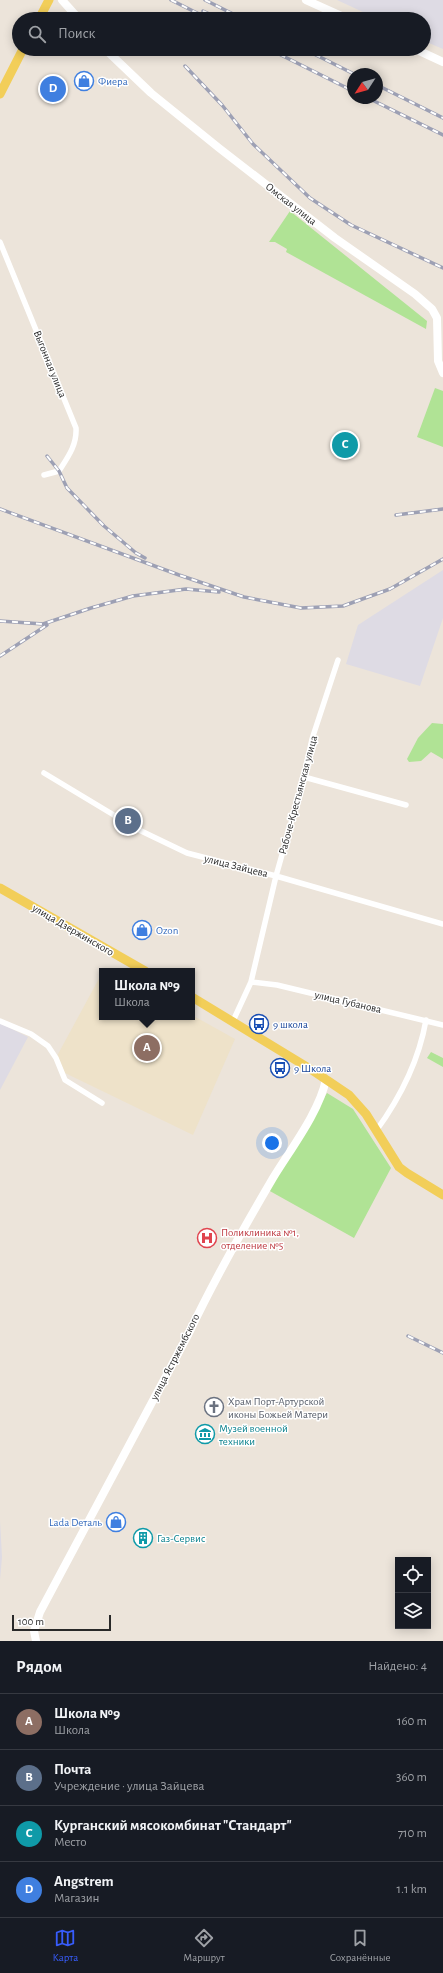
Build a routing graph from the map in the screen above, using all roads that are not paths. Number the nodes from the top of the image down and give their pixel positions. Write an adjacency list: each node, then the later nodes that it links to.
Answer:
1 (49, 0): 4 (main road)
2 (62, 0): 5 (main road)
3 (306, 0): 6 (main road)
4 (43, 12)
5 (73, 12)
6 (333, 12)
7 (19, 56): 11 (main road)
8 (112, 56): 13 (main road, Омская улица)
9 (430, 56): 10 (main road)
10 (443, 62)
11 (0, 94)
12 (0, 242): 14 (street, Выгонная улица)
13 (443, 373)
14 (44, 475)
15 (338, 660): 17 (street, Рабоче-Крестьянская улица)
16 (44, 773): 19 (street, улица Зайцева)
17 (304, 777): 18 (street); 19 (street, Рабоче-Крестьянская улица)
18 (406, 805)
19 (276, 876): 21 (street, улица Зайцева); 23 (street, Рабоче-Крестьянская улица)
20 (0, 888): 22 (main road, улица Дзержинского)
21 (443, 924)
22 (140, 968)
23 (251, 982): 25 (street, улица Губанова); 27 (street, Рабоче-Крестьянская улица)
24 (195, 1000): 27 (main road)
25 (426, 1020): 28 (street, улица Губанова); 31 (street)
26 (0, 1021): 30 (street)
27 (233, 1021): 29 (main road)
28 (443, 1025)
29 (326, 1079): 31 (main road); 33 (main road, улица Ястржембского)
30 (102, 1103)
31 (376, 1131): 32 (main road)
32 (443, 1195)
33 (36, 1640)

